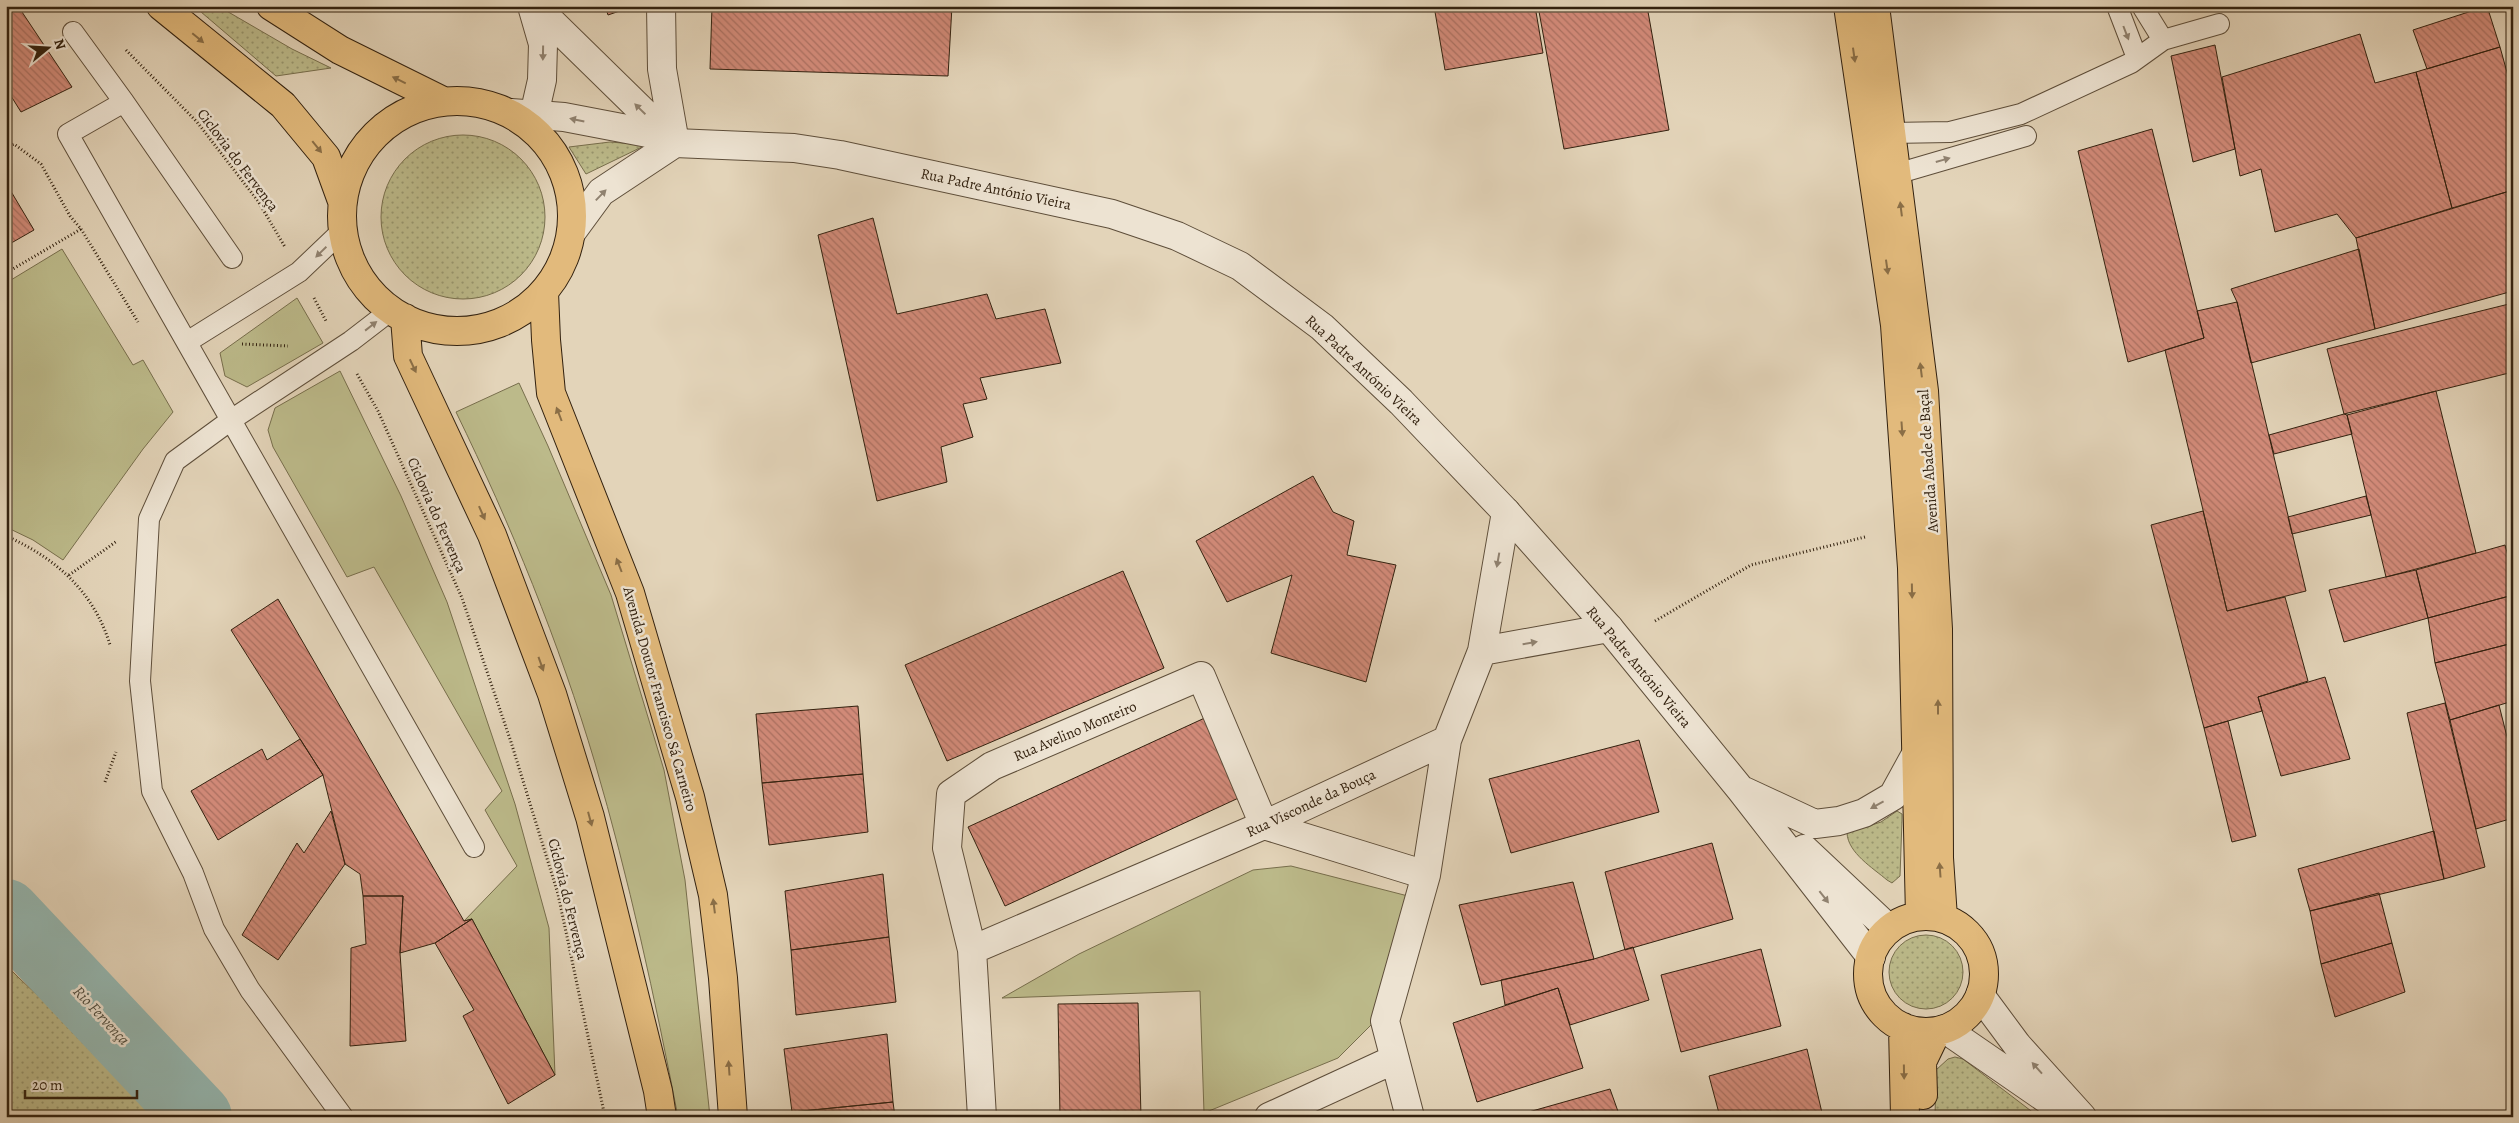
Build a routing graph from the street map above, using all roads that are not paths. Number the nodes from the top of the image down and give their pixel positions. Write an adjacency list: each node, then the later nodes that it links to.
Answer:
1 (161, 6): 20 (main road, one-way to 20)
2 (271, 6): 13 (main road, one-way to 2)
3 (533, 6): 15 (street, one-way to 15); 18 (street, one-way to 3)
4 (661, 6): 18 (street)
5 (1848, 6): 16 (main road, Avenida Abade de Baçal, one-way to 16)
6 (1875, 6): 16 (main road, Avenida Abade de Baçal)
7 (2117, 6): 12 (lane, one-way to 12)
8 (2142, 6): 11 (lane)
9 (2219, 24): 11 (lane)
10 (73, 32): 14 (lane)
11 (2163, 40): 12 (lane)
12 (2137, 58): 16 (lane)
13 (443, 101): 15 (main road); 20 (main road)
14 (124, 102): 23 (lane); 26 (lane)
15 (522, 114): 18 (street, Rua Padre António Vieira, one-way to 15); 22 (main road)
16 (1879, 136): 19 (main road); 32 (main road, Avenida Abade de Baçal, one-way to 32)
17 (2026, 136): 19 (lane, one-way to 17)
18 (675, 143): 22 (street, one-way to 18); 28 (street, Rua Padre António Vieira)
19 (1896, 174): 37 (main road, Avenida Abade de Baçal, one-way to 19)
20 (342, 200): 21 (main road)
21 (342, 231): 25 (main road); 26 (lane, one-way to 26)
22 (571, 233): 24 (main road)
23 (232, 258)
24 (544, 292): 25 (main road); 47 (main road, Avenida Doutor Francisco Sá Carneiro, one-way to 24)
25 (398, 314): 27 (lane, one-way to 25); 46 (main road, one-way to 46)
26 (186, 342): 27 (lane)
27 (231, 420): 35 (lane); 45 (lane)
28 (1506, 512): 29 (street, Rua Padre António Vieira); 30 (street, one-way to 30)
29 (1609, 628): 30 (street, one-way to 29); 33 (street, Rua Padre António Vieira)
30 (1482, 651): 31 (street)
31 (1447, 740): 34 (street, Rua Visconde da Bouça); 36 (street)
32 (1916, 754): 33 (street, one-way to 33); 37 (main road, Avenida Abade de Baçal)
33 (1741, 790): 38 (street); 40 (street, one-way to 40)
34 (1264, 825): 36 (street); 39 (street, Rua Visconde da Bouça); 39 (street, Rua Avelino Monteiro)
35 (474, 847)
36 (1426, 875): 44 (street)
37 (1931, 917): 38 (main road); 41 (main road)
38 (1889, 929): 40 (main road)
39 (972, 950): 48 (street)
40 (1870, 956): 42 (main road)
41 (1980, 995): 43 (main road); 54 (street, one-way to 41)
42 (1903, 1027): 43 (main road); 51 (main road, one-way to 51)
43 (1941, 1030): 52 (main road); 53 (street)
44 (1395, 1059): 49 (street); 50 (street)
45 (343, 1117)
46 (662, 1117)
47 (733, 1117)
48 (982, 1117)
49 (1269, 1117)
50 (1410, 1117)
51 (1905, 1117)
52 (1923, 1117)
53 (2072, 1117)
54 (2082, 1117)

